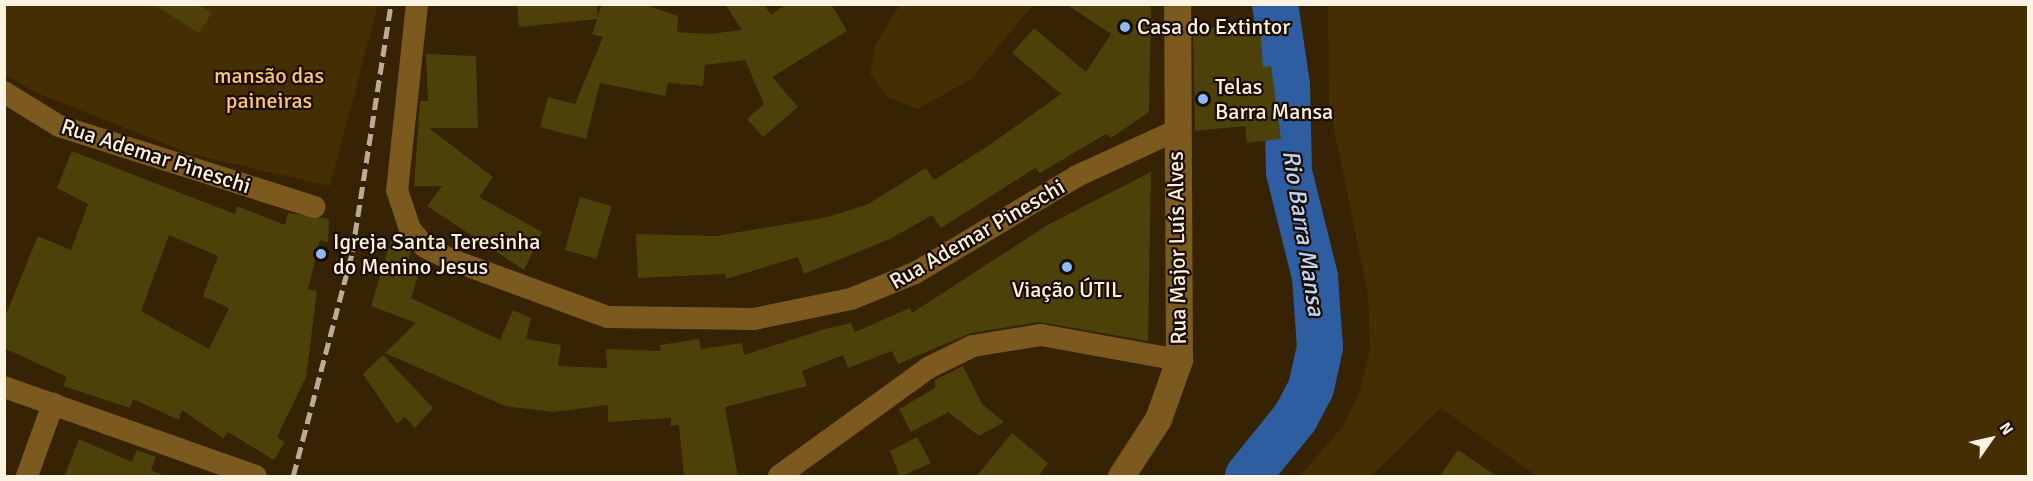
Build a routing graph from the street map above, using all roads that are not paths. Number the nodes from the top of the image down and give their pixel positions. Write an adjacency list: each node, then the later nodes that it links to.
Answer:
1 (417, 4): 4 (street, Rua Ademar Pineschi)
2 (1178, 4): 4 (street, Rua Major Luís Alves)
3 (4, 92): 5 (street, Rua Ademar Pineschi)
4 (1175, 131): 6 (street, Rua Major Luís Alves)
5 (314, 207)
6 (1179, 360): 11 (street); 12 (street, Rua Major Luís Alves)
7 (4, 387): 8 (street)
8 (53, 404): 9 (street); 10 (street)
9 (27, 477)
10 (256, 477)
11 (779, 477)
12 (1121, 477)

